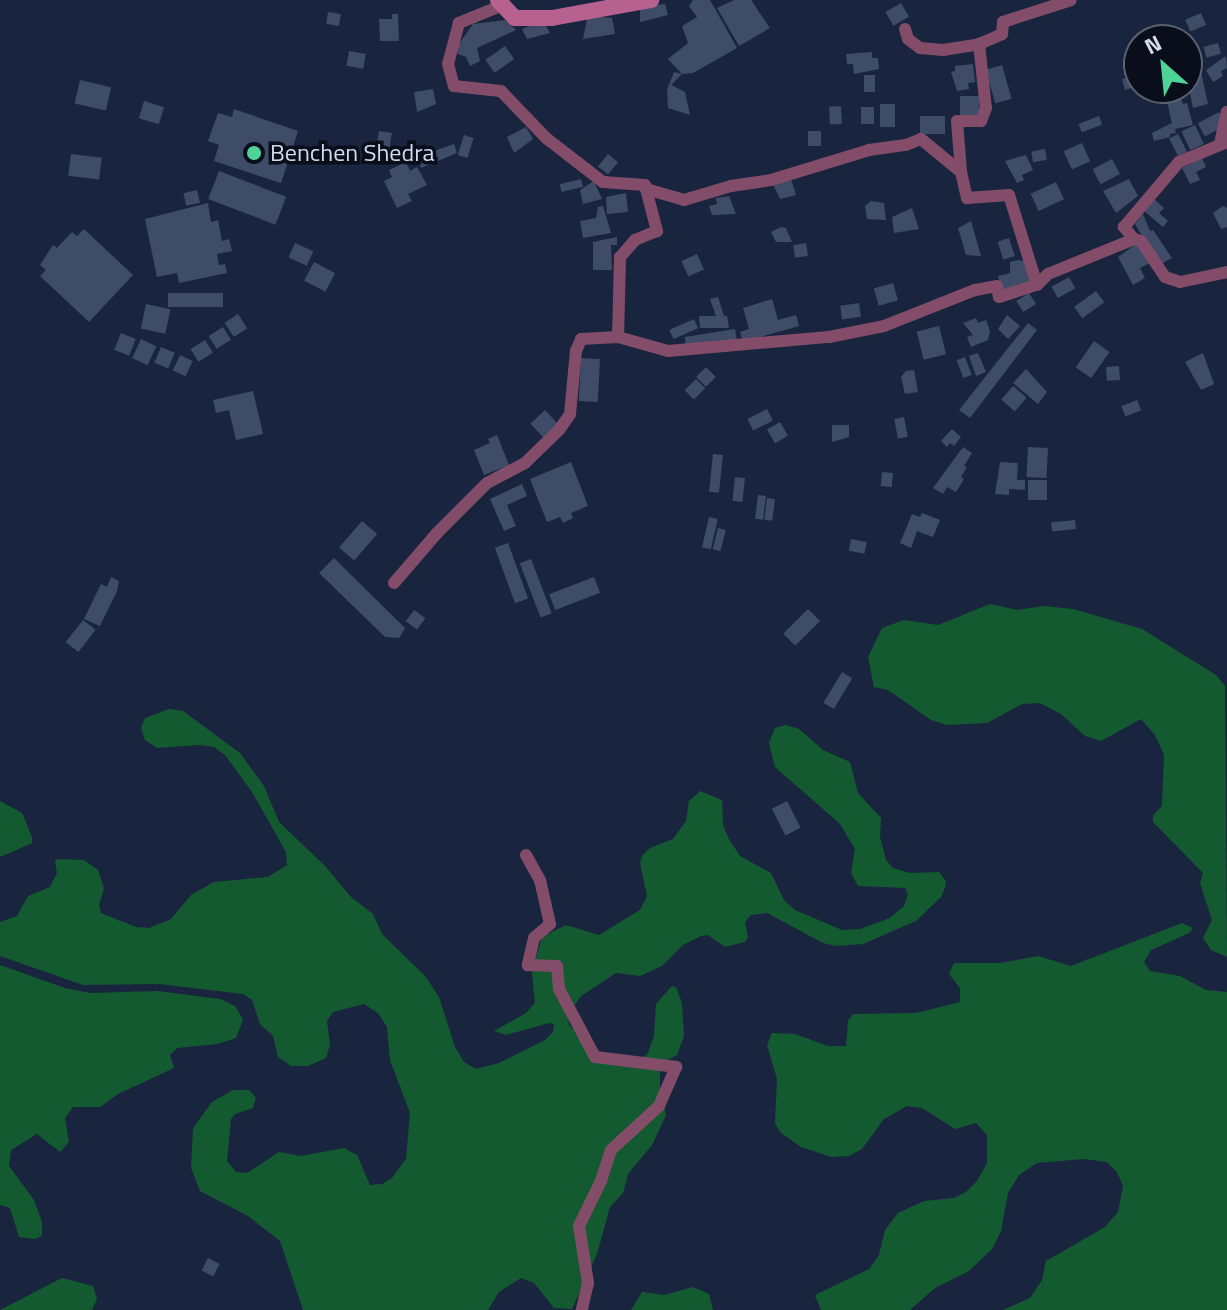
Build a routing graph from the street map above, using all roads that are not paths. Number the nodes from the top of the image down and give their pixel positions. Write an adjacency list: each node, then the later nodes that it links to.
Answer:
1 (651, 0): 3 (main road)
2 (1071, 0): 5 (street)
3 (501, 2): 9 (street)
4 (905, 29): 5 (street)
5 (979, 44): 8 (street)
6 (1227, 112): 7 (street)
7 (1224, 143): 10 (street)
8 (961, 172): 9 (street); 12 (street)
9 (646, 189): 13 (street)
10 (1134, 239): 11 (street); 12 (street)
11 (1227, 272)
12 (1037, 285): 13 (street)
13 (618, 337): 14 (street)
14 (394, 583)
15 (526, 855): 16 (street)
16 (582, 1310)

